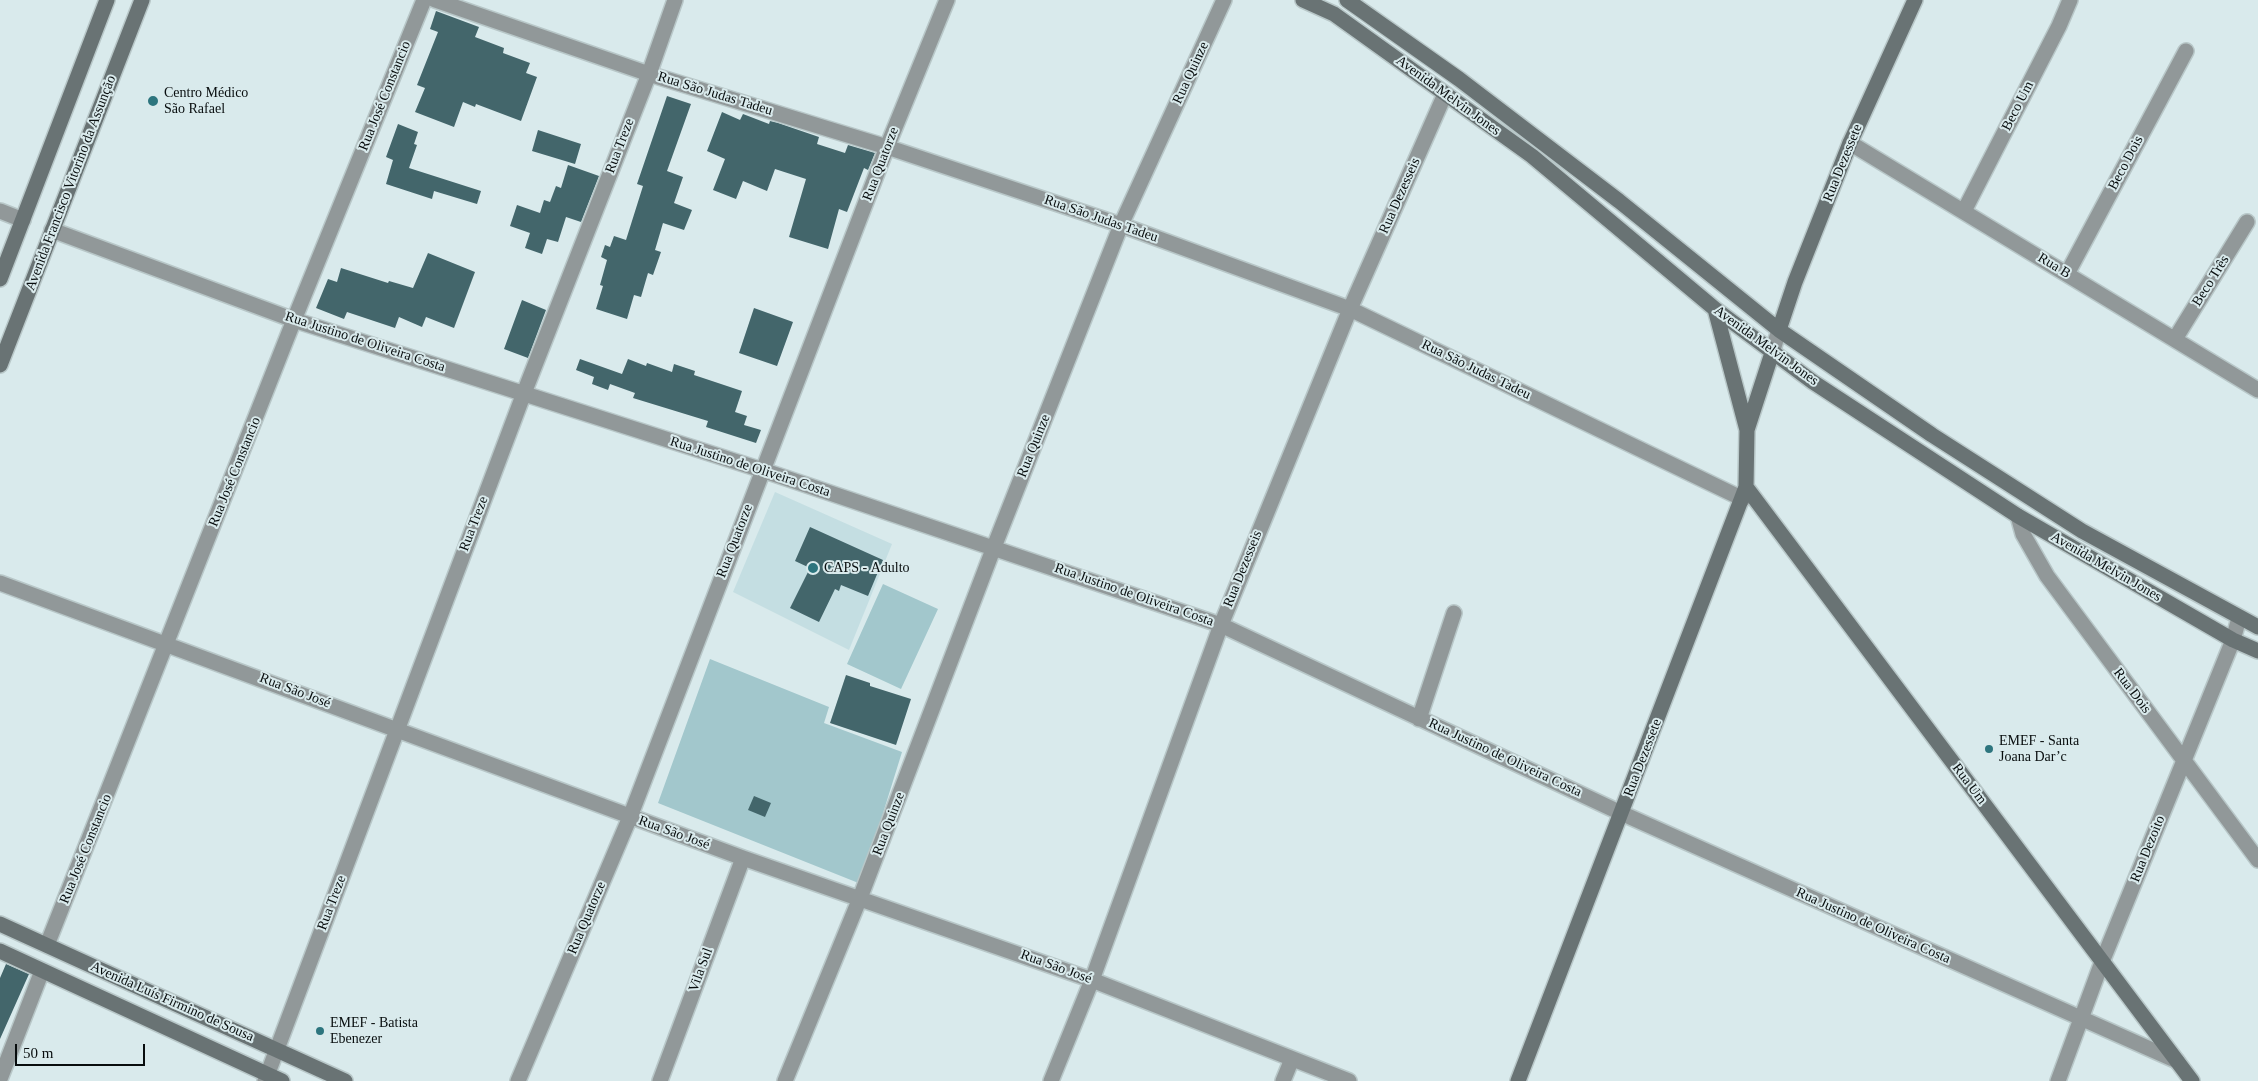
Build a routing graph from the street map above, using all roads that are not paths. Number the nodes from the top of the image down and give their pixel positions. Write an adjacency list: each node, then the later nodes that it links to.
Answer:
1 (107, 0): 19 (main road)
2 (142, 0): 22 (main road, Avenida Francisco Vitorino da Assunção)
3 (424, 0): 27 (street, Rua José Constancio)
4 (435, 0): 13 (street, Rua São Judas Tadeu)
5 (675, 0): 13 (street, Rua Treze)
6 (947, 0): 16 (street, Rua Quatorze)
7 (1224, 0): 21 (street, Rua Quinze)
8 (1303, 0): 14 (main road, Avenida Melvin Jones)
9 (1347, 0): 28 (main road, Avenida Melvin Jones)
10 (1916, 0): 15 (main road, Rua Dezessete)
11 (2070, 0): 18 (street, Beco Um)
12 (2186, 51): 23 (street, Beco Dois)
13 (648, 74): 16 (street, Rua São Judas Tadeu); 33 (street, Rua Treze)
14 (1445, 94): 25 (street, Rua Dezesseis); 26 (main road, Avenida Melvin Jones)
15 (1850, 142): 18 (street, Rua B); 28 (main road, Rua Dezessete)
16 (887, 147): 21 (street, Rua São Judas Tadeu); 35 (street, Rua Quatorze)
17 (0, 211): 19 (street)
18 (1964, 211): 23 (street, Rua B)
19 (22, 220): 24 (main road)
20 (2247, 222): 29 (street, Beco Três)
21 (1121, 225): 25 (street, Rua São Judas Tadeu); 38 (street, Rua Quinze)
22 (52, 230): 27 (street, Rua Justino de Oliveira Costa); 31 (main road, Avenida Francisco Vitorino da Assunção)
23 (2067, 274): 29 (street, Rua B)
24 (0, 279)
25 (1350, 309): 36 (street, Rua São Judas Tadeu); 42 (street, Rua Dezesseis)
26 (1715, 309): 30 (main road, Avenida Melvin Jones); 34 (main road, Rua Dezessete)
27 (294, 320): 33 (street, Rua Justino de Oliveira Costa); 45 (street, Rua José Constancio)
28 (1779, 330): 30 (street); 41 (main road, Avenida Melvin Jones)
29 (2175, 339): 32 (street, Rua B)
30 (1772, 353): 34 (main road, Rua Dezessete); 37 (main road, Avenida Melvin Jones)
31 (0, 365)
32 (2258, 390)
33 (524, 392): 35 (street, Rua Justino de Oliveira Costa); 48 (street, Rua Treze)
34 (1747, 430): 36 (main road, Rua Dezessete)
35 (762, 470): 38 (street, Rua Justino de Oliveira Costa); 51 (street, Rua Quatorze)
36 (1744, 493): 50 (main road, Rua Dezessete); 58 (main road, Rua Um)
37 (2018, 516): 44 (main road, Avenida Melvin Jones); 49 (street, Rua Dois)
38 (994, 547): 42 (street, Rua Justino de Oliveira Costa); 54 (street, Rua Quinze)
39 (0, 583): 45 (street, Rua São José)
40 (1454, 613): 47 (street)
41 (2239, 618): 43 (main road, Avenida Melvin Jones); 44 (street, Rua Dezoito)
42 (1221, 625): 47 (street, Rua Justino de Oliveira Costa); 60 (street, Rua Dezesseis)
43 (2258, 627)
44 (2233, 640): 46 (main road, Avenida Melvin Jones); 49 (street, Rua Dezoito)
45 (167, 643): 48 (street, Rua São José); 56 (street, Rua José Constancio)
46 (2258, 651)
47 (1419, 719): 50 (street, Rua Justino de Oliveira Costa)
48 (397, 730): 51 (street, Rua São José); 62 (street, Rua Treze)
49 (2184, 761): 53 (street, Rua Dois); 58 (street, Rua Dezoito)
50 (1621, 813): 61 (street, Rua Justino de Oliveira Costa); 75 (main road, Rua Dezessete)
51 (630, 817): 52 (street, Rua São José); 69 (street, Rua Quatorze)
52 (743, 858): 54 (street, Rua São José); 70 (street, Vila Sul)
53 (2258, 860)
54 (860, 898): 60 (street, Rua São José); 71 (street)
55 (0, 924): 56 (main road, Avenida Luís Firmino de Sousa)
56 (48, 945): 62 (main road, Avenida Luís Firmino de Sousa)
57 (0, 951): 59 (main road, Avenida Luís Firmino de Sousa)
58 (2102, 962): 61 (street, Rua Dezoito); 64 (main road, Rua Um)
59 (42, 971): 65 (main road, Avenida Luís Firmino de Sousa); 66 (street)
60 (1092, 980): 63 (street, Rua São José); 72 (street, Rua Dezesseis)
61 (2081, 1020): 64 (street, Rua Justino de Oliveira Costa); 76 (street, Rua Dezoito)
62 (277, 1050): 65 (street, Rua Treze); 68 (main road, Avenida Luís Firmino de Sousa)
63 (1292, 1060): 73 (street); 74 (street, Rua São José)
64 (2177, 1061): 77 (main road, Rua Um)
65 (266, 1078): 67 (main road, Avenida Luís Firmino de Sousa)
66 (0, 1079)
67 (282, 1081)
68 (345, 1081)
69 (518, 1081)
70 (660, 1081)
71 (785, 1081)
72 (1051, 1081)
73 (1283, 1081)
74 (1349, 1081)
75 (1518, 1081)
76 (2058, 1081)
77 (2192, 1081)

